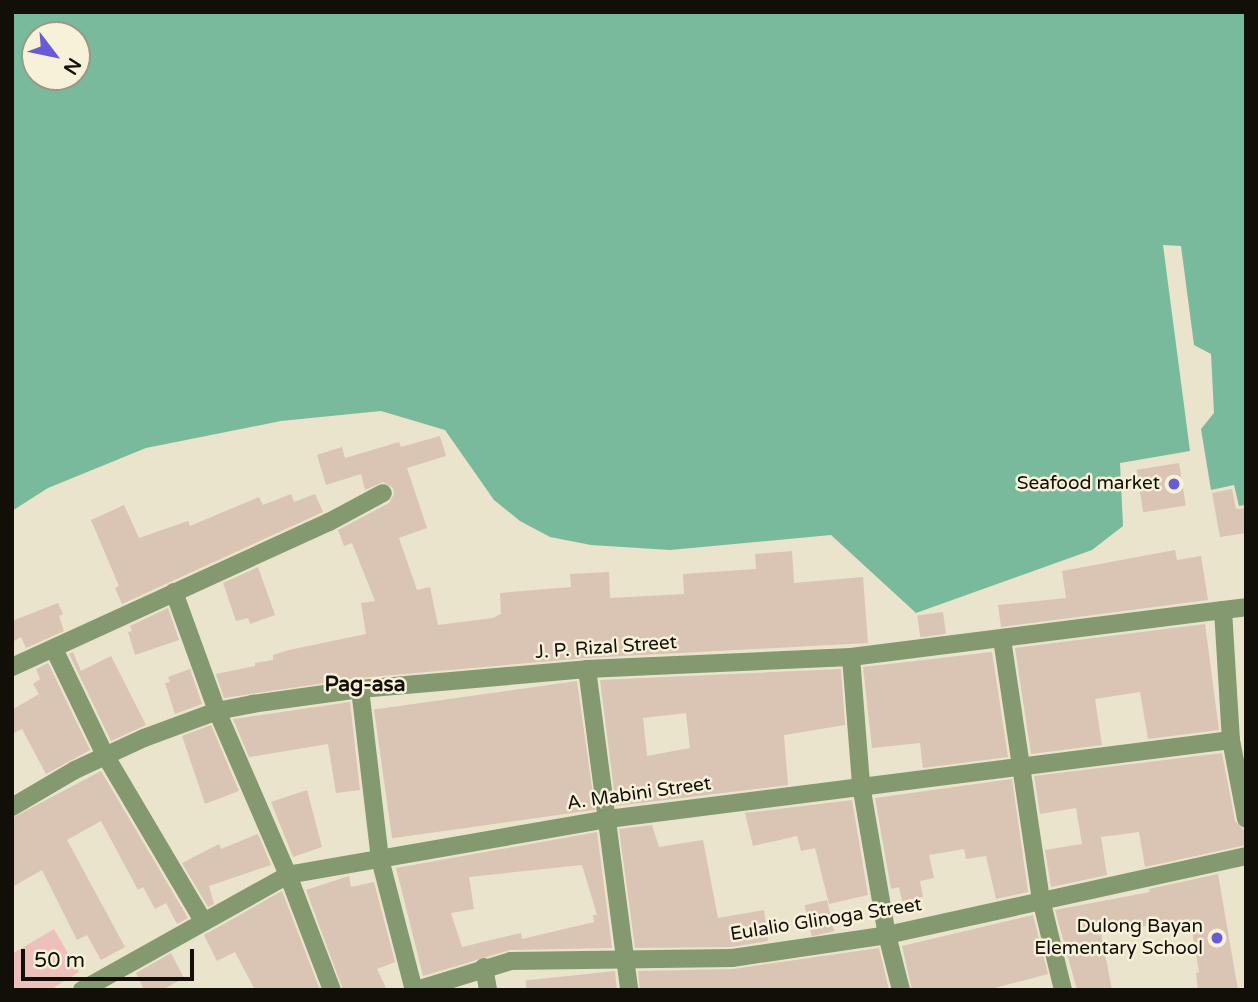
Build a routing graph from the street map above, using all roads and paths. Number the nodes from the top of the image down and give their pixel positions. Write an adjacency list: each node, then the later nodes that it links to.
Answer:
1 (383, 493): 2 (street)
2 (174, 593): 6 (street); 11 (street)
3 (1246, 607): 4 (street, J. P. Rizal Street)
4 (1223, 610): 5 (street, J. P. Rizal Street); 12 (street)
5 (1002, 639): 7 (street, J. P. Rizal Street); 14 (street)
6 (54, 649): 8 (street); 13 (street)
7 (850, 657): 9 (street, J. P. Rizal Street); 15 (street)
8 (12, 667)
9 (587, 669): 10 (street, J. P. Rizal Street); 17 (street)
10 (360, 689): 11 (street, J. P. Rizal Street); 20 (street)
11 (218, 711): 13 (street, J. P. Rizal Street); 21 (street)
12 (1231, 740): 14 (street, A. Mabini Street); 18 (street)
13 (105, 755): 16 (street, J. P. Rizal Street); 23 (street)
14 (1021, 768): 15 (street, A. Mabini Street); 22 (street)
15 (861, 785): 17 (street, A. Mabini Street); 24 (street)
16 (12, 807)
17 (608, 818): 20 (street, A. Mabini Street); 25 (street)
18 (1246, 819)
19 (1243, 857): 22 (street, Eulalio Glinoga Street)
20 (380, 859): 21 (street, A. Mabini Street); 29 (street)
21 (288, 875): 23 (street, A. Mabini Street); 28 (street)
22 (1041, 899): 24 (street, Eulalio Glinoga Street); 33 (street)
23 (203, 922): 27 (street, A. Mabini Street)
24 (887, 935): 25 (street, Eulalio Glinoga Street); 32 (street)
25 (625, 959): 26 (street, Eulalio Glinoga Street); 31 (street)
26 (484, 967): 29 (street, Eulalio Glinoga Street); 30 (street)
27 (95, 987)
28 (332, 990)
29 (415, 990)
30 (488, 990)
31 (629, 990)
32 (901, 990)
33 (1062, 990)

